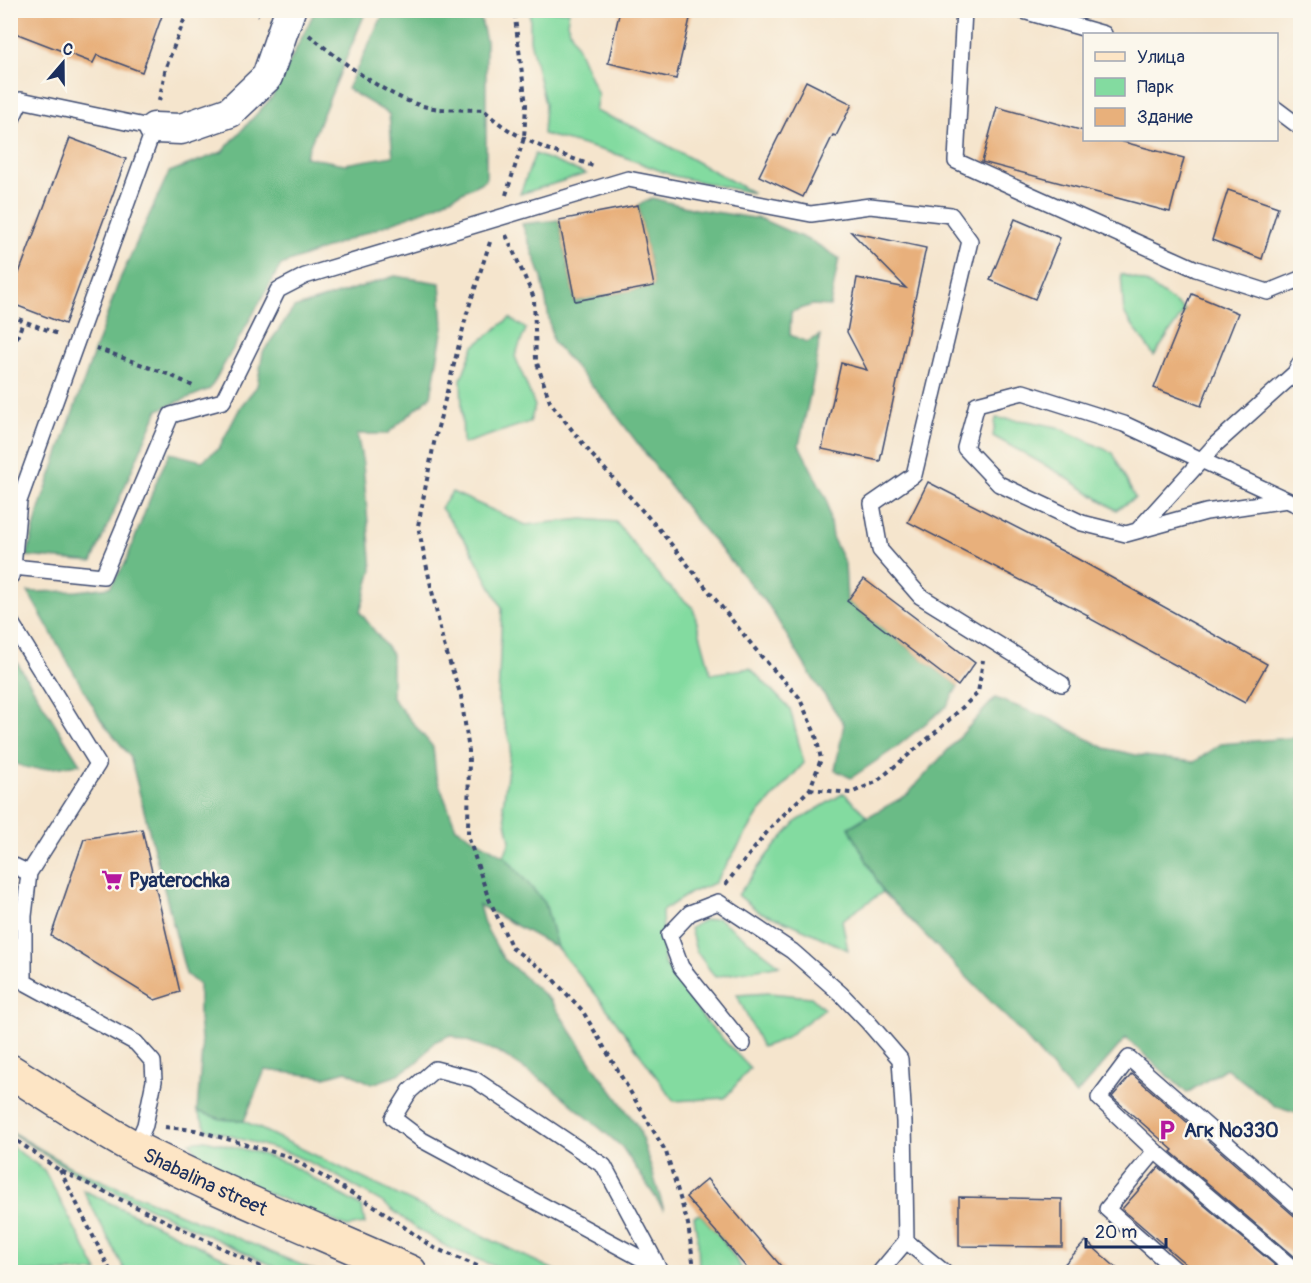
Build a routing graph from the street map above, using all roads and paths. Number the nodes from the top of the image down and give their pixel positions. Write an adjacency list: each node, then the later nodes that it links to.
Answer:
1 (188, 10): 10 (path)
2 (514, 10): 11 (path)
3 (964, 10): 14 (lane)
4 (1020, 10): 6 (lane)
5 (297, 21): 10 (street); 11 (path)
6 (1100, 33)
7 (1278, 110): 9 (lane)
8 (10, 123): 10 (lane)
9 (1299, 126)
10 (154, 128): 17 (lane)
11 (524, 138): 12 (path); 13 (path)
12 (628, 179): 13 (lane); 26 (lane)
13 (498, 218): 20 (lane); 28 (path); 46 (path)
14 (1300, 279)
15 (10, 316): 16 (path)
16 (23, 322): 17 (path); 18 (path)
17 (77, 340): 20 (path); 24 (lane)
18 (10, 355)
19 (1300, 363): 21 (lane)
20 (222, 401): 24 (lane)
21 (1201, 460): 22 (lane); 23 (lane); 23 (lane)
22 (1294, 503): 23 (lane)
23 (1137, 530)
24 (12, 572)
25 (10, 621): 30 (lane)
26 (980, 632): 27 (lane); 28 (path)
27 (1062, 684)
28 (810, 789): 31 (path)
29 (10, 864): 30 (lane)
30 (29, 873): 32 (lane)
31 (718, 902): 33 (lane); 40 (lane)
32 (17, 926): 36 (lane)
33 (744, 1044)
34 (10, 1071): 36 (main road, Shabalina street)
35 (10, 1136): 38 (path)
36 (140, 1136): 44 (main road, Shabalina street); 45 (path)
37 (1155, 1151): 39 (lane); 49 (lane); 50 (lane)
38 (59, 1170): 42 (path); 43 (path)
39 (1300, 1208)
40 (906, 1241): 47 (lane); 48 (lane)
41 (658, 1270): 41 (lane)
42 (111, 1272)
43 (272, 1272)
44 (410, 1272)
45 (492, 1272)
46 (693, 1272)
47 (880, 1272)
48 (944, 1272)
49 (1178, 1272)
50 (1297, 1272)

